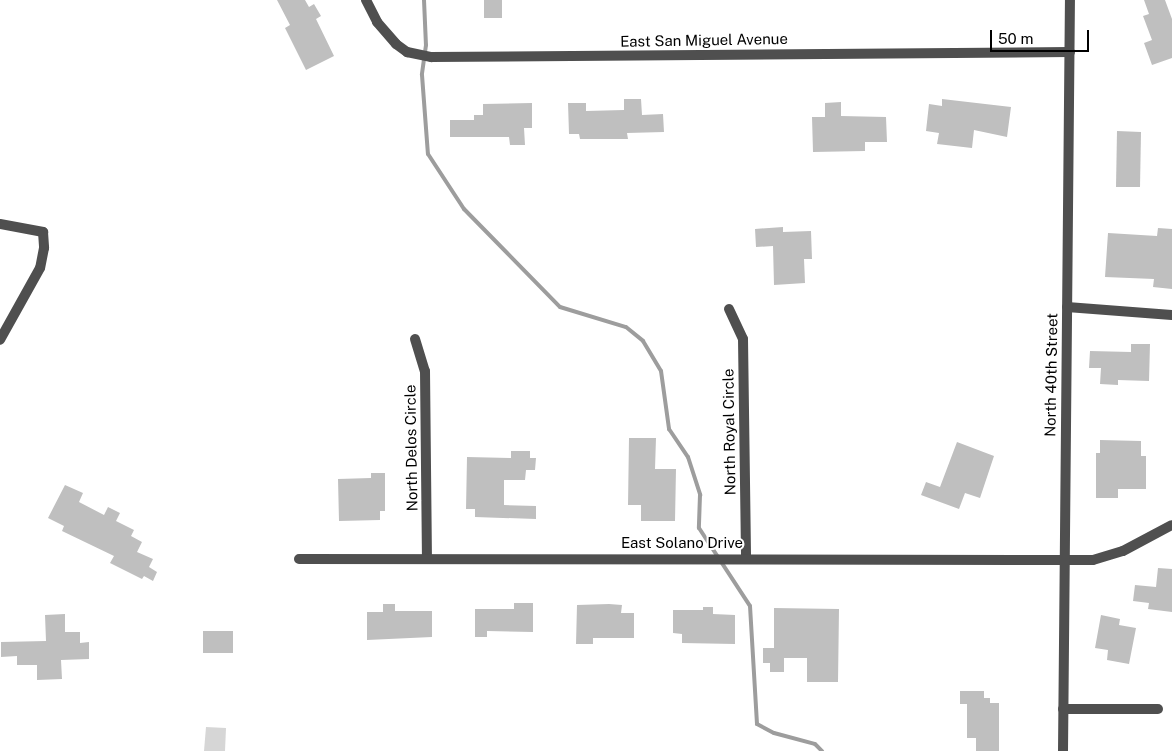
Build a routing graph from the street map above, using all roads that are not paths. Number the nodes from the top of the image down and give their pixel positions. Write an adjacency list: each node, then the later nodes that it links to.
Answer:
1 (366, 0): 3 (street, East San Miguel Avenue)
2 (1070, 0): 3 (street, North 40th Street)
3 (1070, 52): 5 (street, North 40th Street)
4 (0, 224): 9 (street)
5 (1067, 307): 7 (street); 13 (street, North 40th Street)
6 (729, 309): 12 (street, North Royal Circle)
7 (1172, 315)
8 (415, 339): 11 (street, North Delos Circle)
9 (0, 340)
10 (1172, 526): 13 (street)
11 (427, 558): 12 (street, East Solano Drive); 14 (street, East Solano Drive)
12 (746, 558): 13 (street, East Solano Drive)
13 (1065, 558): 15 (street, North 40th Street)
14 (299, 559)
15 (1064, 709): 16 (street); 17 (street, North 40th Street)
16 (1158, 710)
17 (1063, 751)

